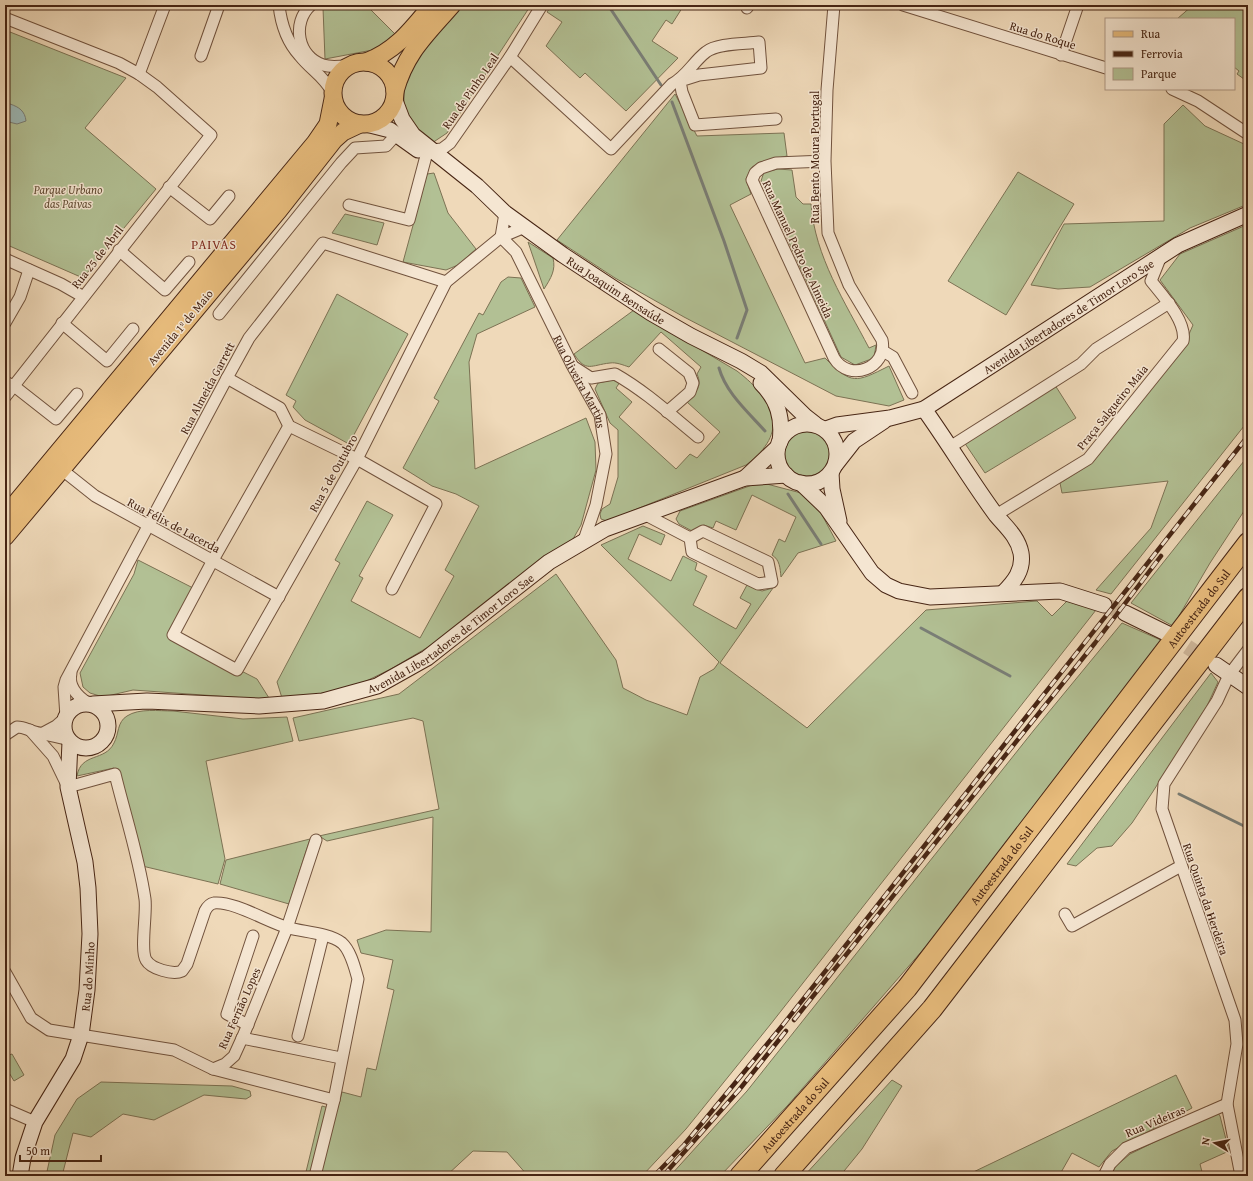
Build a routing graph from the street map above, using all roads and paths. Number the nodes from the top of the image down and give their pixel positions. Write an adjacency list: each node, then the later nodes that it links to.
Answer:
1 (165, 5): 17 (street)
2 (219, 5): 13 (street)
3 (279, 5): 21 (street)
4 (311, 5): 15 (street)
5 (432, 5): 15 (main road)
6 (452, 5): 20 (main road)
7 (542, 5): 14 (street, Rua de Pinho Leal)
8 (834, 5): 28 (street, Rua Bento Moura Portugal)
9 (903, 5): 12 (street, Rua do Roque)
10 (1078, 5): 12 (street)
11 (5, 18): 17 (street)
12 (1061, 55): 16 (street, Rua do Roque)
13 (201, 56)
14 (510, 57): 18 (street); 26 (street, Rua de Pinho Leal)
15 (358, 63): 20 (main road); 21 (main road)
16 (1105, 68)
17 (139, 74): 30 (street, Rua 25 de Abril)
18 (680, 81): 18 (street); 22 (street)
19 (1174, 90): 24 (street)
20 (394, 95): 23 (main road); 27 (street)
21 (333, 96): 23 (main road); 74 (main road, Avenida 1º de Maio)
22 (776, 118)
23 (363, 124): 25 (street); 68 (main road, Avenida 1º de Maio)
24 (1248, 134)
25 (396, 135): 27 (street); 45 (street)
26 (450, 143): 27 (street, Rua de Pinho Leal); 29 (street)
27 (429, 153): 29 (street); 32 (street); 33 (street)
28 (825, 161): 51 (street, Rua Bento Moura Portugal); 51 (street, Rua Manuel Pedro de Almeida)
29 (451, 165): 33 (street)
30 (169, 187): 31 (street); 37 (street, Rua 25 de Abril)
31 (228, 196)
32 (350, 205)
33 (503, 212): 35 (street); 36 (street)
34 (1248, 214): 38 (street, Avenida Libertadores de Timor Loro Sae)
35 (525, 227): 36 (street); 49 (street, Rua Joaquim Bensaúde)
36 (501, 237): 42 (street, Rua 5 de Outubro); 52 (street, Rua Oliveira Martins)
37 (119, 250): 40 (street); 43 (street, Rua 25 de Abril)
38 (1161, 256): 44 (street, Praça Salgueiro Maia); 58 (street, Avenida Libertadores de Timor Loro Sae)
39 (5, 259): 41 (street)
40 (189, 262)
41 (29, 270): 43 (street); 46 (street)
42 (446, 282): 53 (street, Rua Almeida Garrett); 66 (street, Rua 5 de Outubro)
43 (82, 296): 47 (street, Rua 25 de Abril)
44 (1169, 303): 65 (street); 73 (street, Praça Salgueiro Maia)
45 (218, 314)
46 (5, 323)
47 (62, 323): 48 (street); 54 (street, Rua 25 de Abril)
48 (133, 329)
49 (712, 347): 62 (street, Rua Joaquim Bensaúde); 64 (street, Rua Joaquim Bensaúde)
50 (660, 350): 59 (street)
51 (883, 351): 55 (street)
52 (572, 365): 59 (street); 79 (street, Rua Oliveira Martins)
53 (227, 378): 61 (street); 75 (street, Rua Almeida Garrett)
54 (9, 384): 56 (street); 57 (street, Rua 25 de Abril)
55 (912, 393)
56 (77, 394)
57 (5, 397)
58 (924, 409): 60 (street, Avenida Libertadores de Timor Loro Sae); 65 (street)
59 (667, 412): 63 (street)
60 (890, 418): 62 (street, Avenida Libertadores de Timor Loro Sae); 67 (street, Avenida Libertadores de Timor Loro Sae)
61 (289, 426): 66 (street); 81 (street)
62 (820, 427): 64 (street); 67 (street)
63 (698, 437)
64 (779, 444): 69 (street); 70 (street, Avenida Libertadores de Timor Loro Sae)
65 (950, 446): 73 (street)
66 (357, 459): 82 (street); 84 (street, Rua 5 de Outubro)
67 (834, 468): 71 (street); 76 (street)
68 (61, 469): 75 (street, Rua Félix de Lacerda); 77 (main road, Avenida 1º de Maio)
69 (786, 475): 70 (street, Avenida Libertadores de Timor Loro Sae); 71 (street)
70 (745, 478): 72 (street, Avenida Libertadores de Timor Loro Sae)
71 (801, 483): 76 (street)
72 (644, 514): 78 (street); 79 (street, Avenida Libertadores de Timor Loro Sae)
73 (996, 515): 83 (street)
74 (5, 516)
75 (148, 526): 81 (street, Rua Félix de Lacerda); 91 (street, Rua Almeida Garrett)
76 (842, 530): 83 (street)
77 (5, 537)
78 (690, 538): 78 (street)
79 (584, 540): 94 (street, Avenida Libertadores de Timor Loro Sae)
80 (1248, 543): 124 (highway, Autoestrada do Sul)
81 (213, 560): 84 (street, Rua Félix de Lacerda); 84 (street, Rua 5 de Outubro)
82 (392, 589)
83 (1003, 593): 86 (street)
84 (279, 597)
85 (1248, 598): 125 (highway)
86 (1104, 605)
87 (1125, 613): 88 (street)
88 (1168, 634)
89 (1248, 650): 92 (street, Rua Quinta da Herdeira)
90 (1216, 665): 92 (street)
91 (71, 670): 95 (street); 96 (street, Rua Almeida Garrett)
92 (1229, 675): 93 (street); 106 (street, Rua Quinta da Herdeira)
93 (1248, 687)
94 (135, 702): 95 (street, Avenida Libertadores de Timor Loro Sae); 98 (street)
95 (90, 703): 96 (street); 98 (street)
96 (65, 717): 99 (street); 101 (street)
97 (30, 730): 99 (street); 100 (street); 104 (street)
98 (108, 732): 102 (street)
99 (43, 733): 101 (street)
100 (5, 736)
101 (69, 741): 102 (street); 103 (street, Rua do Minho)
102 (90, 748): 103 (street)
103 (70, 766): 104 (street, Rua do Minho)
104 (68, 787): 108 (street); 113 (street, Rua do Minho)
105 (316, 840): 108 (street, Rua Fernão Lopes)
106 (1181, 866): 107 (street); 119 (street, Rua Quinta da Herdeira)
107 (1065, 914)
108 (288, 928): 110 (street); 112 (street, Rua Fernão Lopes)
109 (253, 936): 112 (street)
110 (323, 936): 114 (street); 116 (street)
111 (5, 972): 113 (street)
112 (248, 1025): 115 (street, Rua Fernão Lopes)
113 (81, 1035): 117 (street); 121 (street, Rua do Minho)
114 (298, 1036)
115 (242, 1038): 116 (street); 117 (street, Rua Fernão Lopes)
116 (341, 1058): 118 (street)
117 (213, 1069): 118 (street)
118 (334, 1100): 123 (street)
119 (1227, 1104): 126 (street, Rua Videiras); 127 (street, Rua Quinta da Herdeira)
120 (5, 1109): 121 (street)
121 (36, 1122): 122 (street, Rua do Minho)
122 (20, 1176)
123 (314, 1176)
124 (740, 1176)
125 (784, 1176)
126 (1104, 1176)
127 (1241, 1176)

